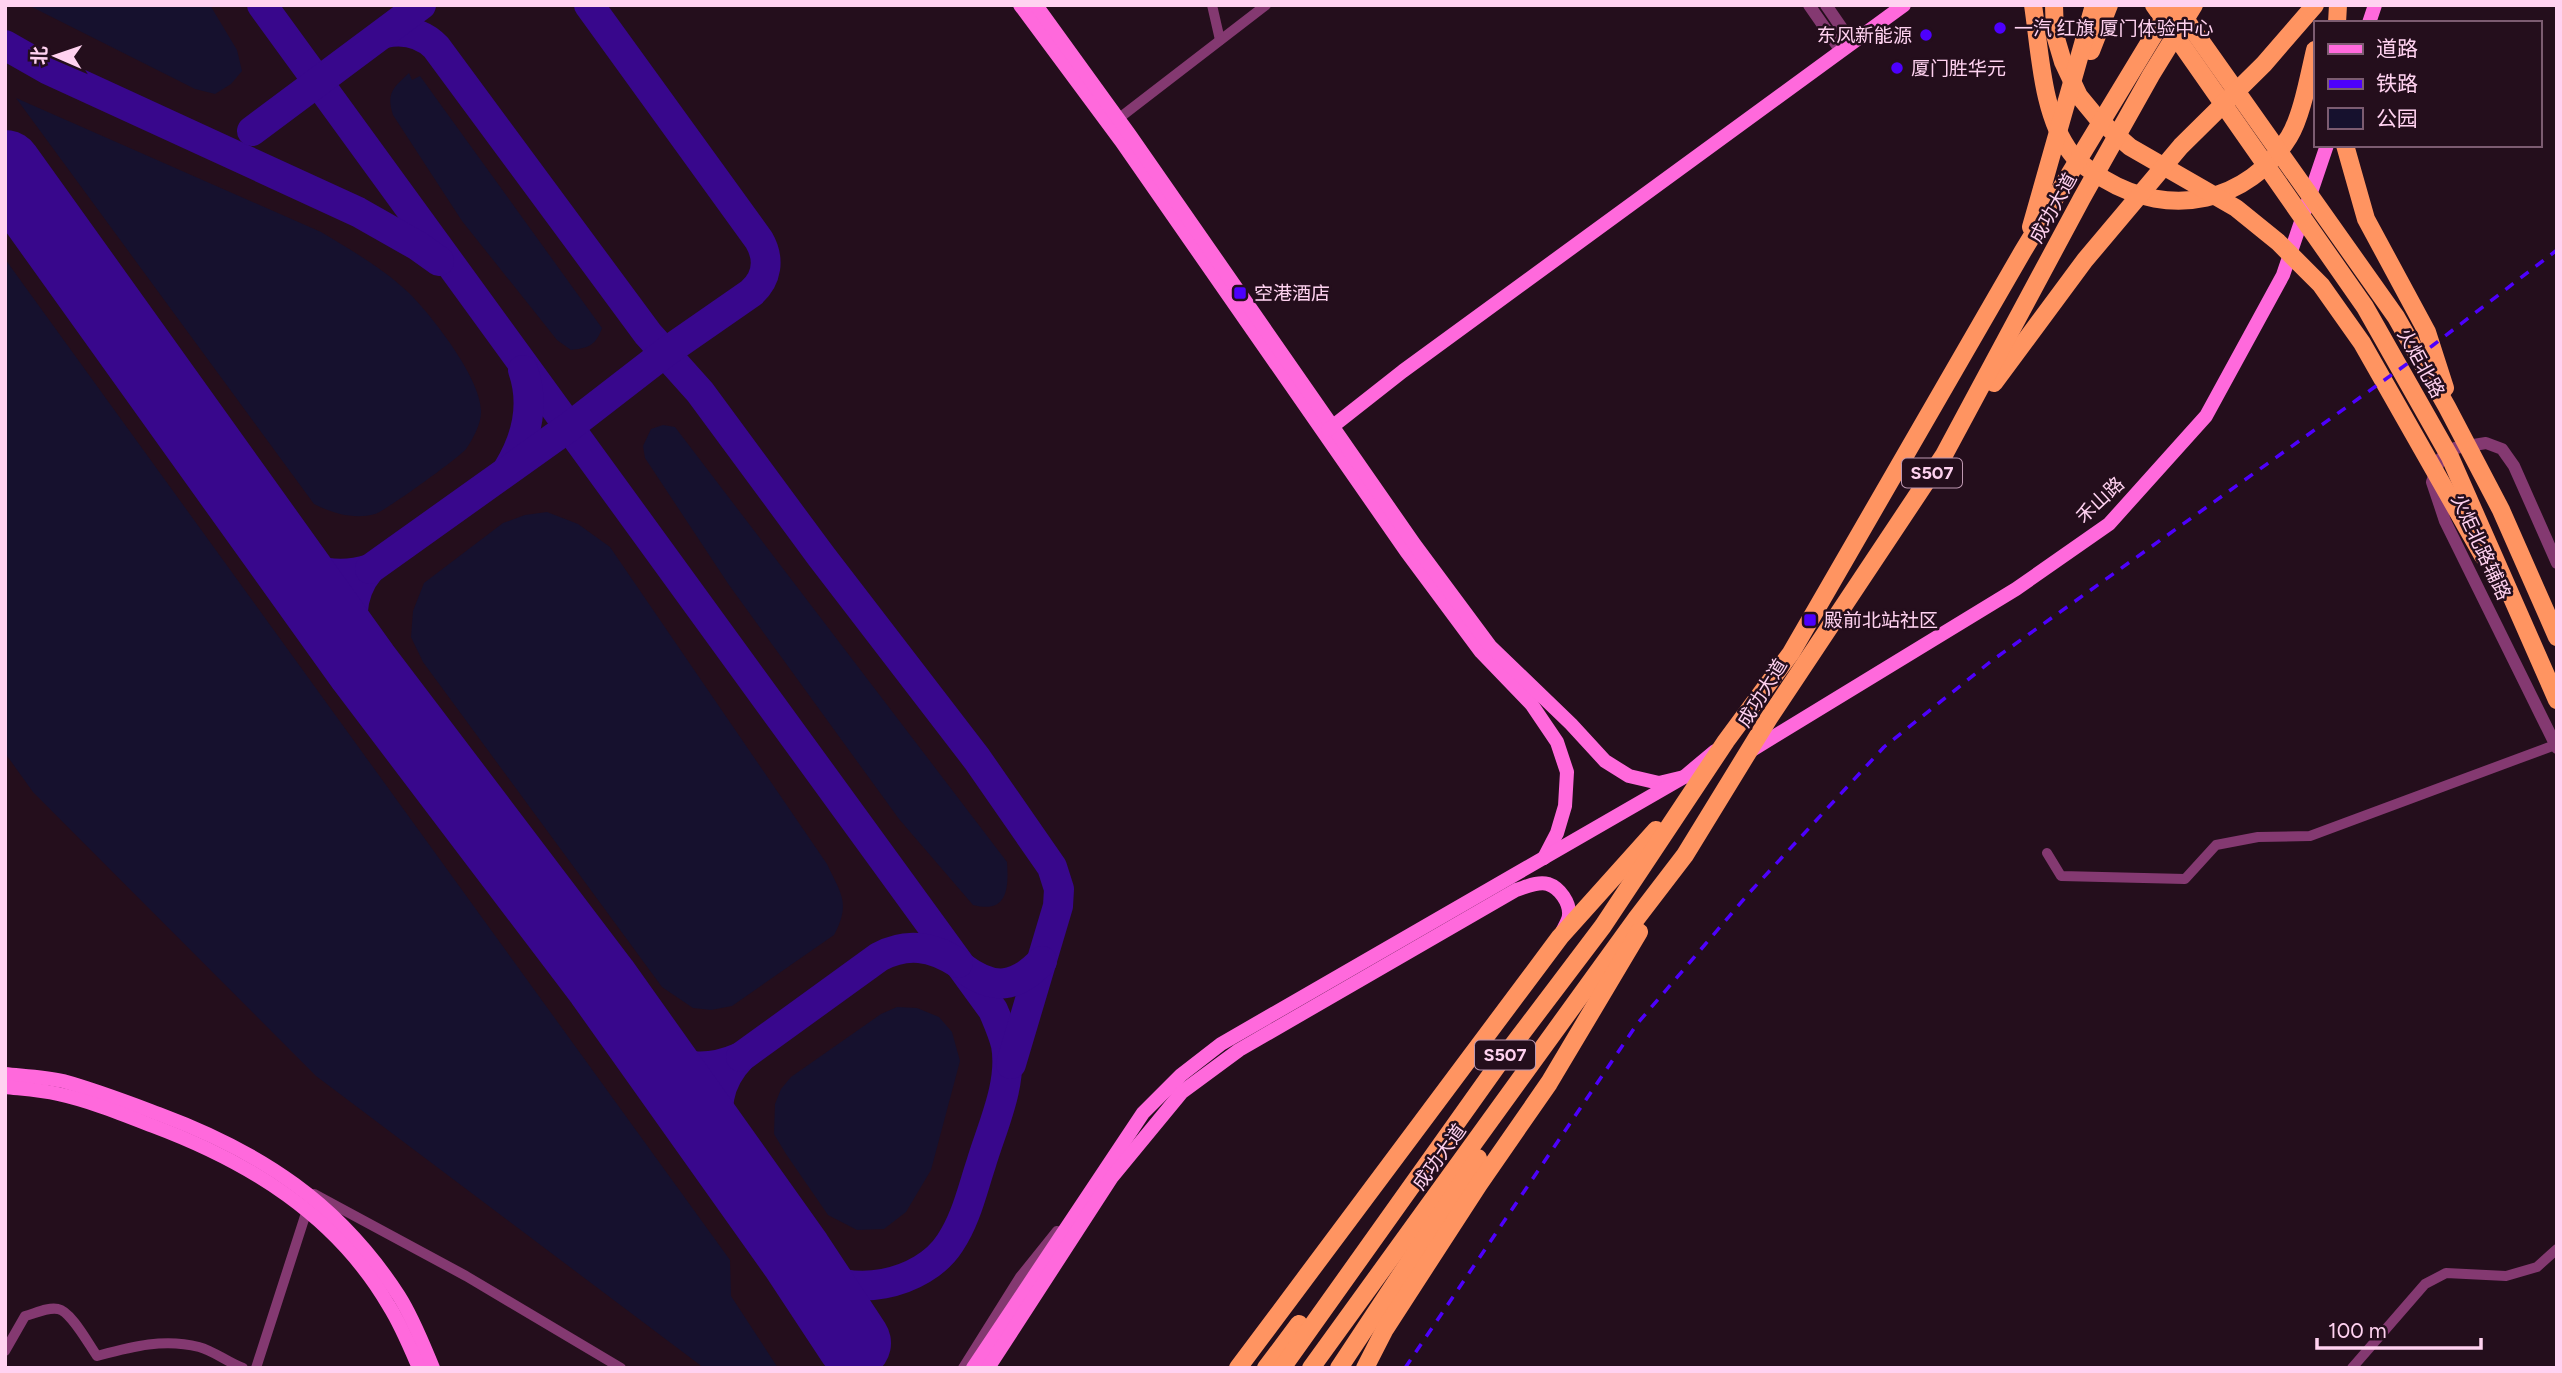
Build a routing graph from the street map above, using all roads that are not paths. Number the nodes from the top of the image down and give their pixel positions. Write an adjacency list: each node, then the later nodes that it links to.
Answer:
1 (1020, 5): 25 (main road)
2 (1036, 5): 20 (main road)
3 (1212, 5): 16 (street)
4 (1266, 5): 16 (street)
5 (1809, 5): 17 (street)
6 (1826, 5): 17 (street)
7 (1905, 5): 17 (main road)
8 (2033, 5): 18 (highway)
9 (2054, 5): 28 (highway)
10 (2094, 5): 19 (highway)
11 (2109, 5): 19 (highway)
12 (2154, 5): 28 (highway, 火炬北路)
13 (2174, 5): 23 (highway, 成功大道 / S507); 24 (highway, 火炬北路)
14 (2194, 5): 26 (highway, 成功大道 / S507)
15 (2315, 5): 26 (highway)
16 (1220, 40): 20 (street)
17 (1847, 47): 25 (main road)
18 (2314, 54)
19 (2067, 102): 23 (highway)
20 (1118, 119): 25 (main road)
21 (2326, 147): 32 (main road, 禾山路)
22 (2346, 147): 24 (highway)
23 (2024, 251): 33 (highway, 成功大道 / S507)
24 (2457, 425): 29 (highway, 火炬北路)
25 (1329, 429): 33 (main road); 36 (main road)
26 (1944, 455): 32 (highway, 成功大道 / S507)
27 (2557, 563): 31 (street, 火炬北路辅路)
28 (2515, 605): 30 (highway, 火炬北路)
29 (2557, 637)
30 (2557, 700)
31 (2556, 747): 34 (street)
32 (1752, 750): 35 (highway, 成功大道 / S507)
33 (1691, 780): 36 (main road); 38 (highway, 成功大道); 39 (highway, 成功大道 / S507)
34 (2047, 853)
35 (1685, 855): 37 (highway, 成功大道 / S507); 60 (highway)
36 (1544, 858): 43 (main road)
37 (1636, 919): 58 (highway, 成功大道); 59 (highway, S507)
38 (1560, 937): 54 (main road); 55 (highway, 成功大道)
39 (1497, 1066): 56 (highway, S507); 57 (highway, 成功大道 / S507)
40 (5, 1074): 42 (main road)
41 (5, 1087): 44 (main road)
42 (299, 1185): 50 (main road); 51 (street)
43 (1092, 1187): 52 (street); 53 (main road)
44 (307, 1210): 48 (street); 49 (main road)
45 (2557, 1249): 61 (street)
46 (5, 1351): 47 (street)
47 (243, 1368)
48 (256, 1368)
49 (419, 1368)
50 (433, 1368)
51 (621, 1368)
52 (963, 1368)
53 (973, 1368)
54 (988, 1368)
55 (1238, 1368)
56 (1266, 1368)
57 (1282, 1368)
58 (1311, 1368)
59 (1339, 1368)
60 (1366, 1368)
61 (2352, 1368)

